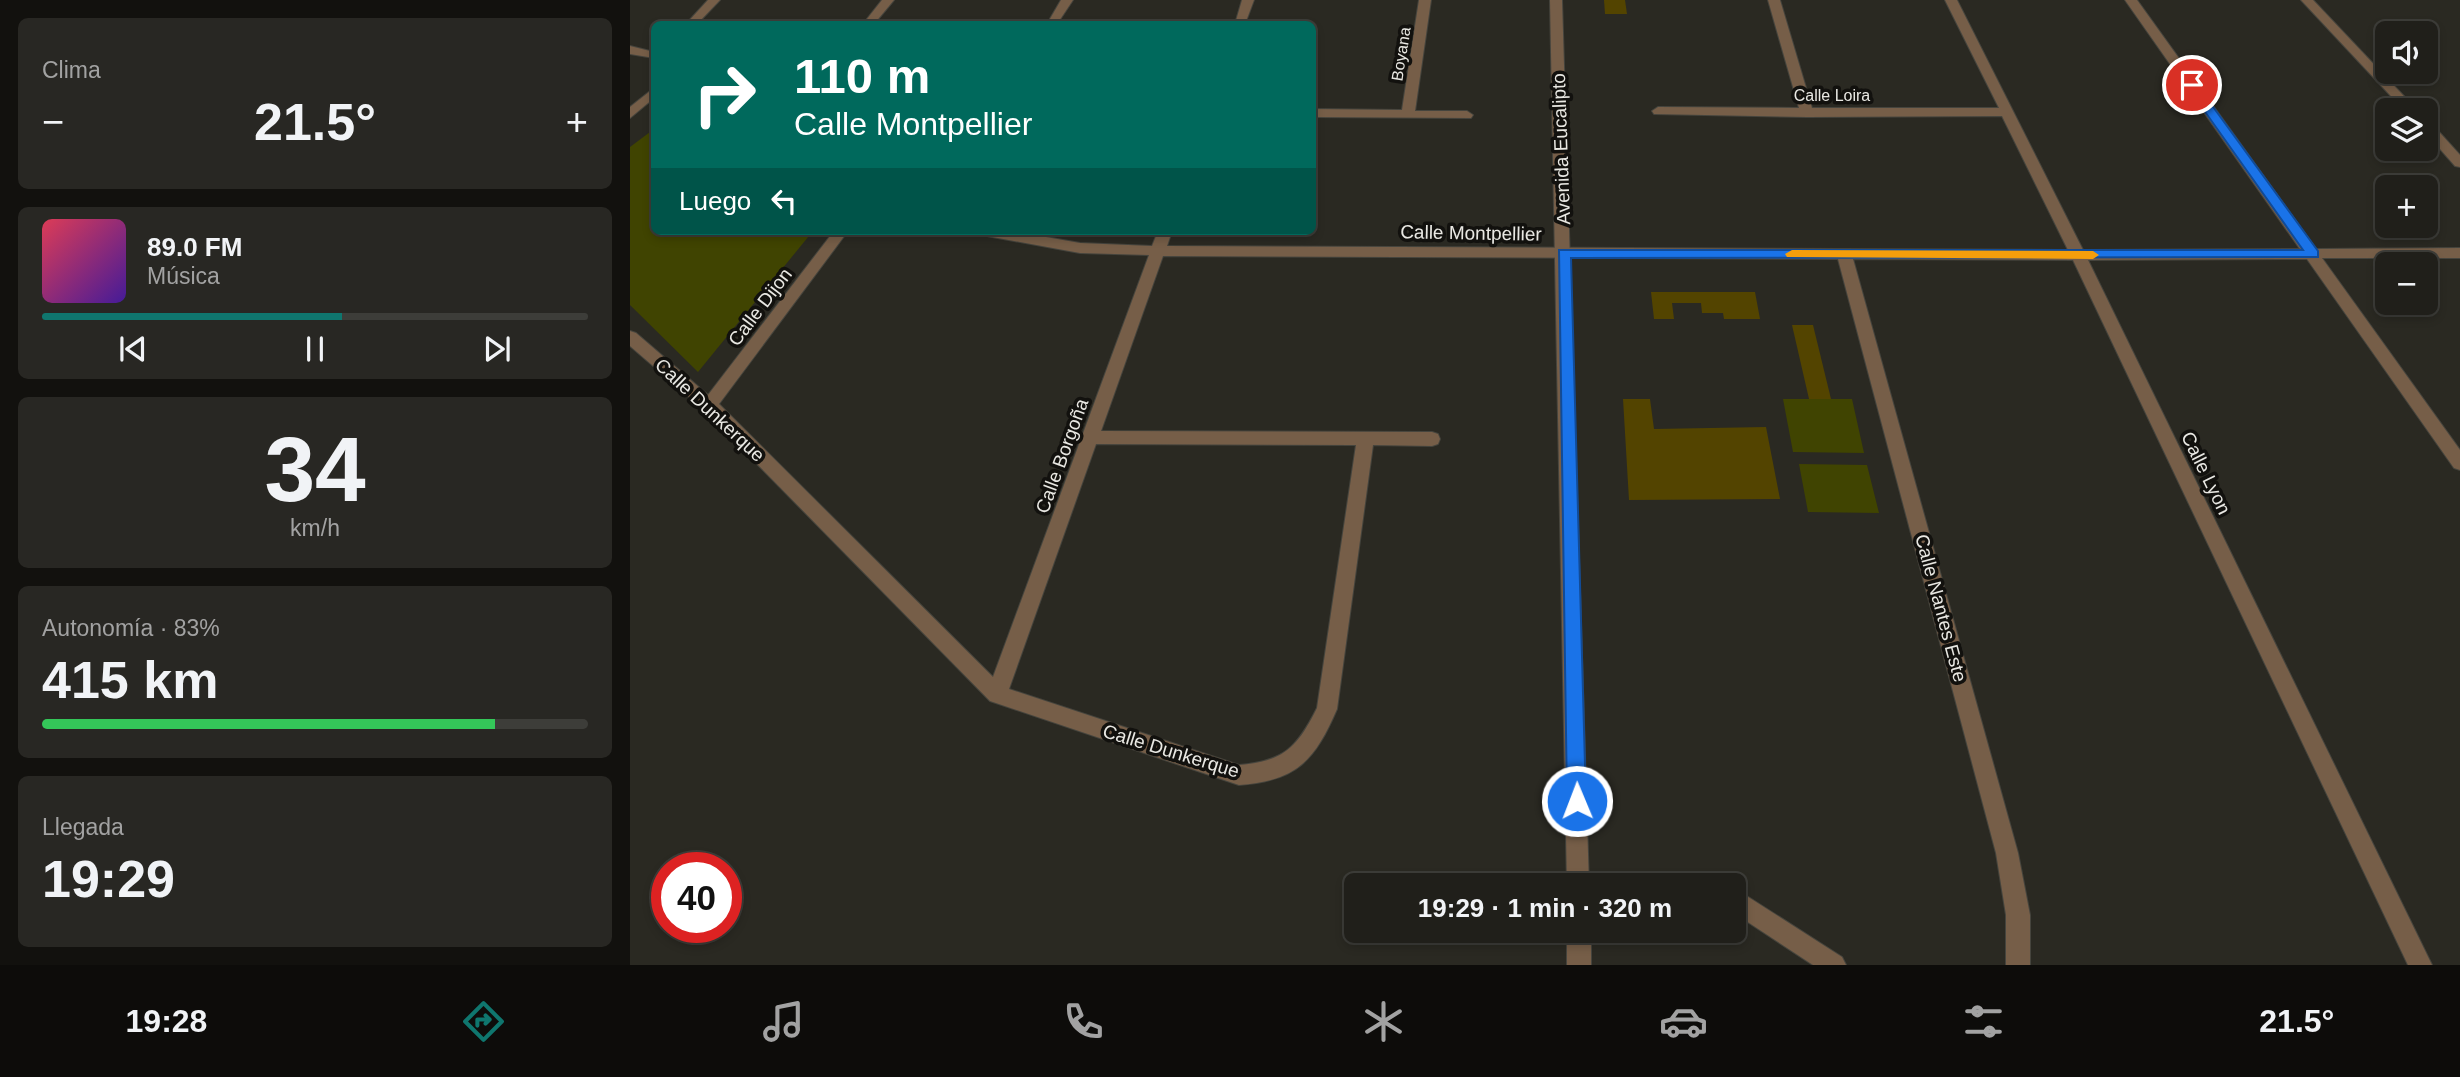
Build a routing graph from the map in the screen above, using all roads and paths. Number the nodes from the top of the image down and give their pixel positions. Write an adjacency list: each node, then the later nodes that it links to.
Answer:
1 (714, 0): 11 (street)
2 (888, 0): 12 (street)
3 (1067, 0): 13 (street)
4 (1248, 0): 14 (street)
5 (1425, 0): 22 (street, Boyana)
6 (1556, 0): 32 (street, Avenida Eucalipto)
7 (1774, 0): 23 (street)
8 (1951, 0): 20 (street, Calle Lyon)
9 (2131, 0): 35 (street)
10 (2307, 0): 18 (street)
11 (694, 21)
12 (870, 21)
13 (1054, 21)
14 (1241, 21)
15 (630, 50): 16 (street)
16 (651, 54)
17 (651, 95): 24 (street)
18 (2400, 98)
19 (1658, 111): 23 (street, Calle Loira)
20 (2006, 112): 23 (street, Calle Loira); 36 (street, Calle Lyon)
21 (1316, 113): 22 (street)
22 (1408, 113): 25 (street)
23 (1807, 113)
24 (630, 114)
25 (1467, 114)
26 (2438, 139): 27 (street)
27 (2460, 163)
28 (838, 235): 38 (street, Calle Dijon)
29 (1009, 235): 31 (street, Calle Montpellier)
30 (1163, 235): 31 (street, Calle Borgoña)
31 (1157, 251): 32 (street, Calle Montpellier); 39 (street, Calle Borgoña)
32 (1564, 253): 34 (street, Calle Montpellier); 44 (street, Avenida Eucalipto)
33 (2460, 253): 35 (street, Calle Montpellier)
34 (1844, 254): 36 (street, Calle Montpellier); 49 (street, Calle Nantes Este)
35 (2313, 254): 36 (street, Calle Montpellier); 42 (street)
36 (2078, 255): 50 (street, Calle Lyon)
37 (630, 337): 38 (street, Calle Dunkerque)
38 (709, 405): 43 (street, Calle Dunkerque)
39 (1091, 437): 40 (street); 43 (street, Calle Borgoña)
40 (1365, 439): 41 (street); 43 (street, Calle Dunkerque)
41 (1432, 439)
42 (2460, 463)
43 (996, 694)
44 (1578, 873)
45 (1746, 908): 48 (street)
46 (1579, 943): 47 (street)
47 (1579, 965)
48 (1833, 965)
49 (2018, 965)
50 (2420, 965)

